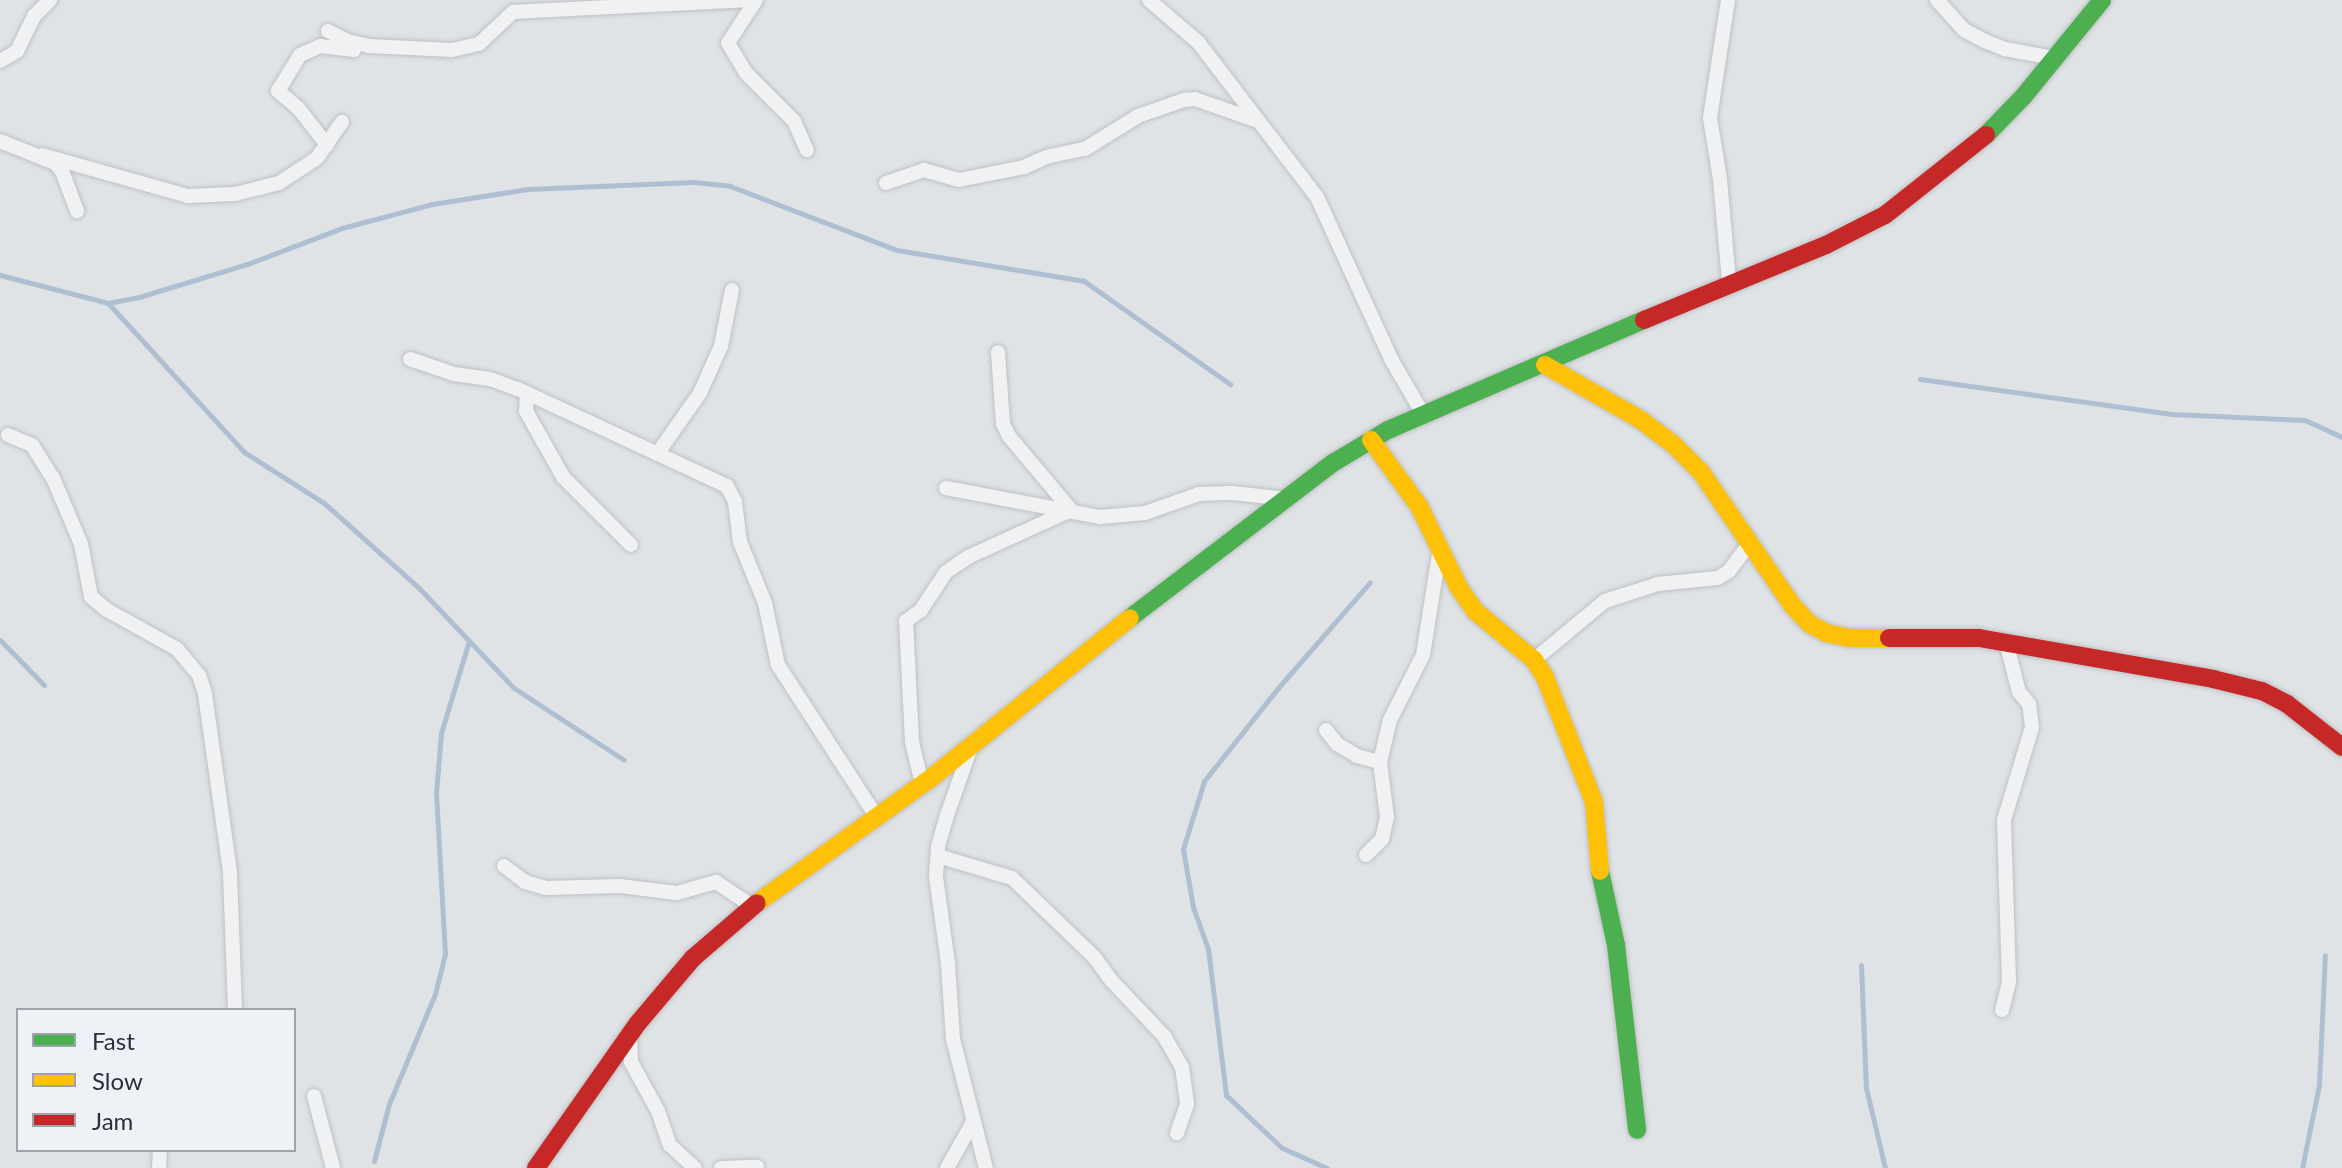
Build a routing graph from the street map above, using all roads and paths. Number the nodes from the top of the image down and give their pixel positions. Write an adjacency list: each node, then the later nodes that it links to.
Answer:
1 (50, 0): 11 (street)
2 (748, 0): 9 (street)
3 (756, 0): 16 (street)
4 (1149, 0): 12 (street)
5 (1728, 0): 20 (street)
6 (1937, 0): 10 (street)
7 (2102, 0): 10 (street)
8 (328, 31): 9 (street)
9 (365, 45): 15 (street)
10 (2054, 58): 20 (street)
11 (0, 61)
12 (1255, 120): 18 (street); 26 (street)
13 (342, 122): 15 (street)
14 (0, 141): 17 (street)
15 (327, 145): 17 (street)
16 (807, 150)
17 (42, 155): 19 (street)
18 (886, 183)
19 (77, 211)
20 (1729, 282): 24 (street)
21 (732, 290): 29 (street)
22 (998, 352): 32 (street)
23 (410, 359): 25 (street)
24 (1545, 365): 26 (street); 33 (street)
25 (527, 393): 29 (street); 34 (street)
26 (1423, 414): 28 (street)
27 (8, 435): 48 (street)
28 (1371, 440): 31 (street); 35 (street)
29 (657, 454): 43 (street)
30 (946, 488): 32 (street)
31 (1287, 500): 32 (street); 39 (street)
32 (1071, 510): 42 (street)
33 (1750, 543): 36 (street); 37 (street)
34 (631, 545)
35 (1440, 548): 37 (street); 41 (street)
36 (2006, 642): 40 (street); 49 (street)
37 (1534, 660): 53 (street)
38 (1326, 730): 41 (street)
39 (972, 743): 42 (street); 45 (street)
40 (2342, 747)
41 (1380, 762): 44 (street)
42 (922, 784): 43 (street)
43 (876, 816): 47 (street)
44 (1366, 855)
45 (938, 856): 52 (street); 54 (street)
46 (504, 866): 47 (street)
47 (752, 906): 50 (street)
48 (235, 1008)
49 (2002, 1010)
50 (630, 1035): 57 (street); 58 (street)
51 (314, 1096): 56 (street)
52 (973, 1122): 60 (street); 61 (street)
53 (1637, 1130)
54 (1177, 1133)
55 (757, 1167): 59 (street)
56 (333, 1168)
57 (536, 1168)
58 (695, 1168)
59 (721, 1168)
60 (947, 1168)
61 (986, 1168)

